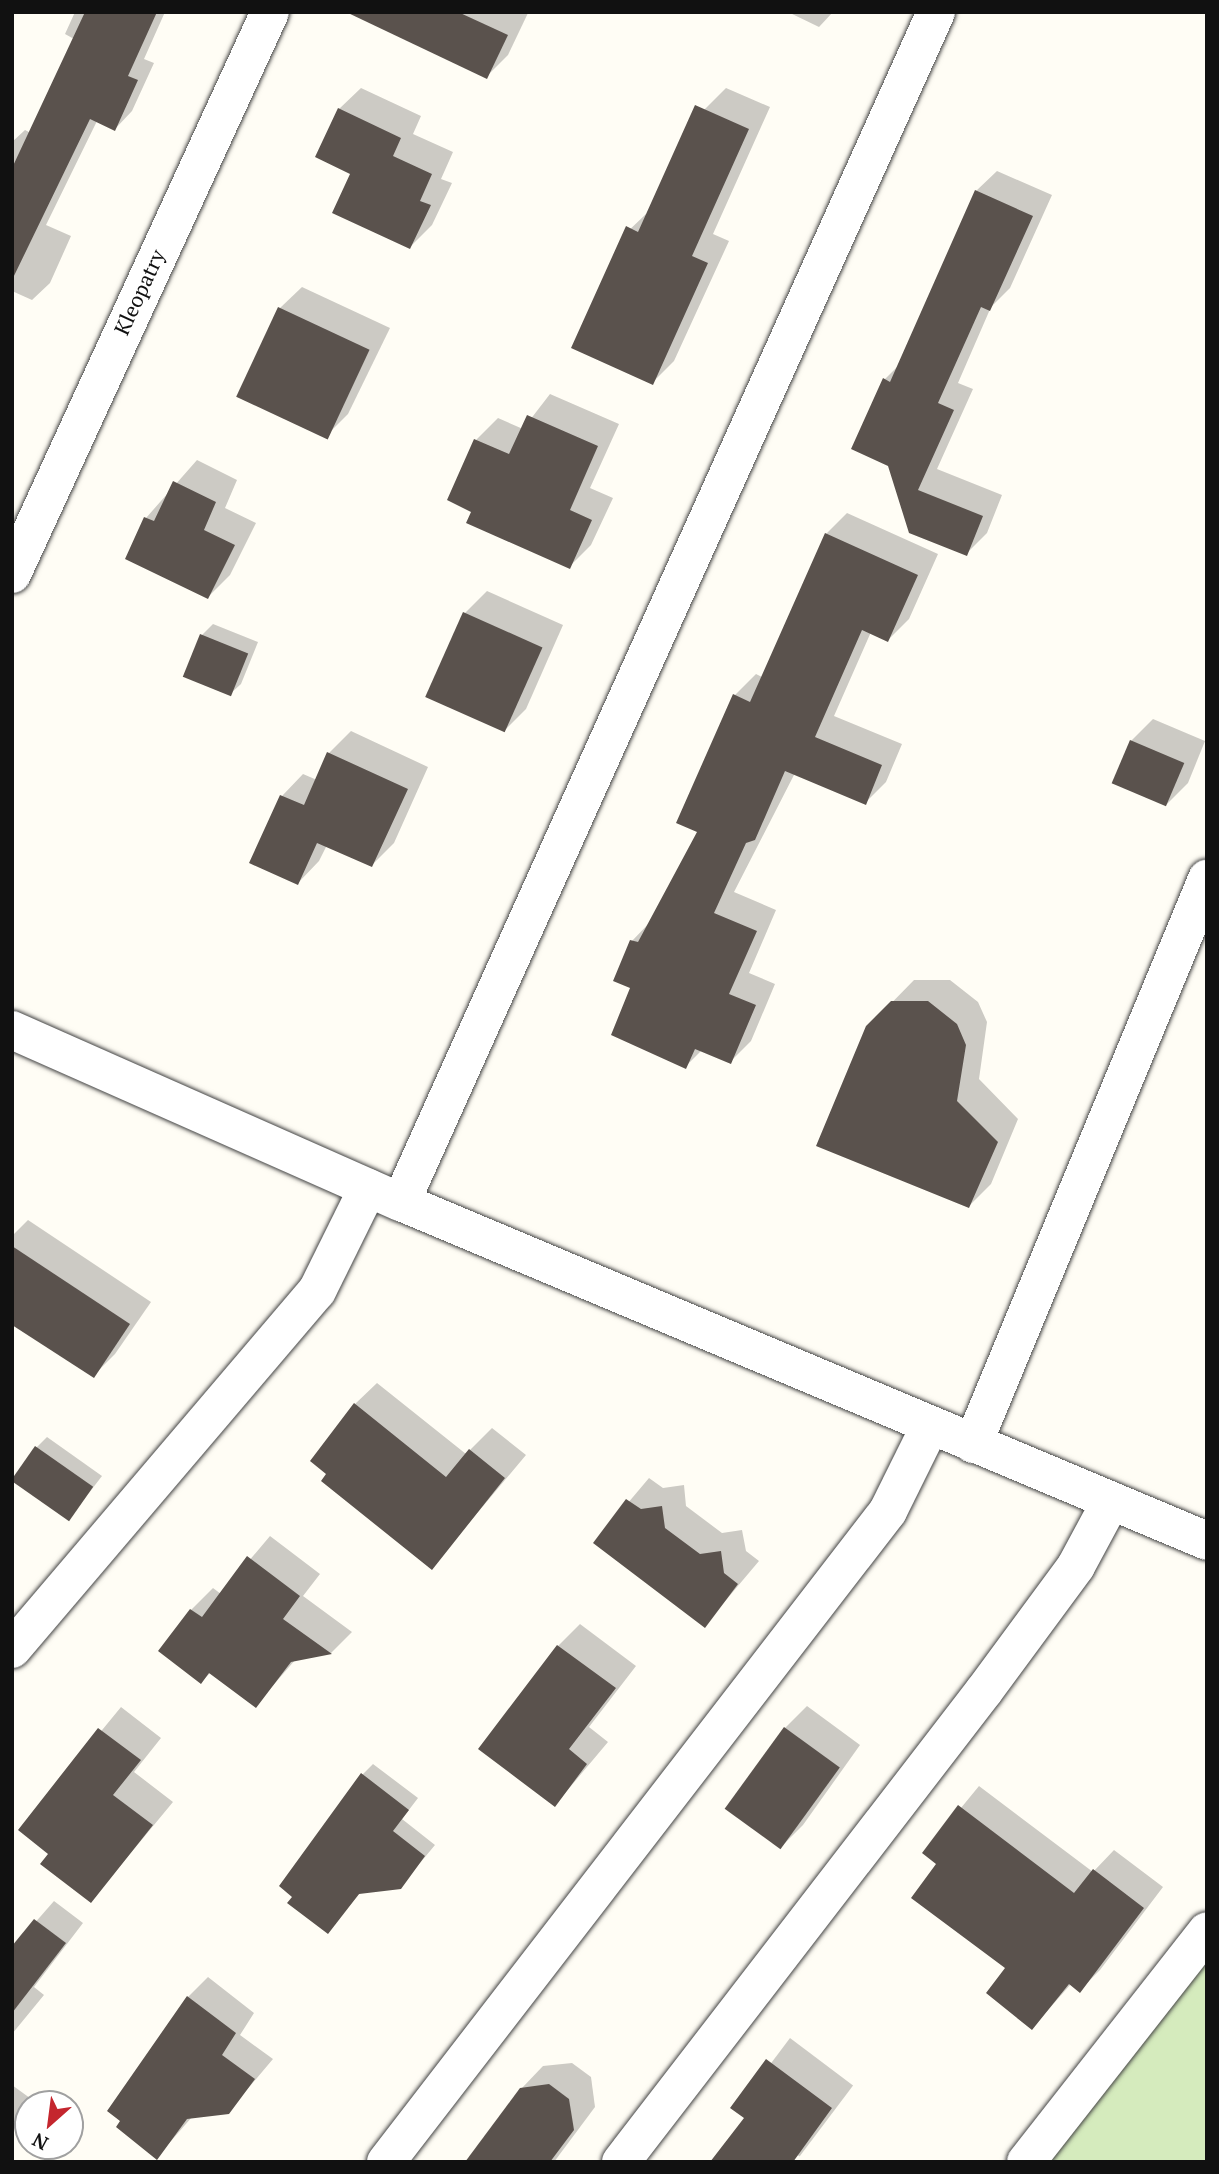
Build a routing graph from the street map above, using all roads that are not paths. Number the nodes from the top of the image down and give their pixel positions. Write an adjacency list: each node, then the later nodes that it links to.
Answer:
1 (270, 12): 3 (street, Kleopatry)
2 (936, 12): 6 (street)
3 (12, 574)
4 (1207, 879): 8 (street)
5 (12, 1030): 6 (street)
6 (385, 1195): 7 (street); 11 (street)
7 (930, 1426): 8 (street); 13 (street)
8 (973, 1444): 9 (street)
9 (1111, 1501): 10 (street); 14 (street)
10 (1207, 1541)
11 (12, 1649)
12 (1207, 1931): 15 (street)
13 (386, 2162)
14 (621, 2162)
15 (1026, 2162)

